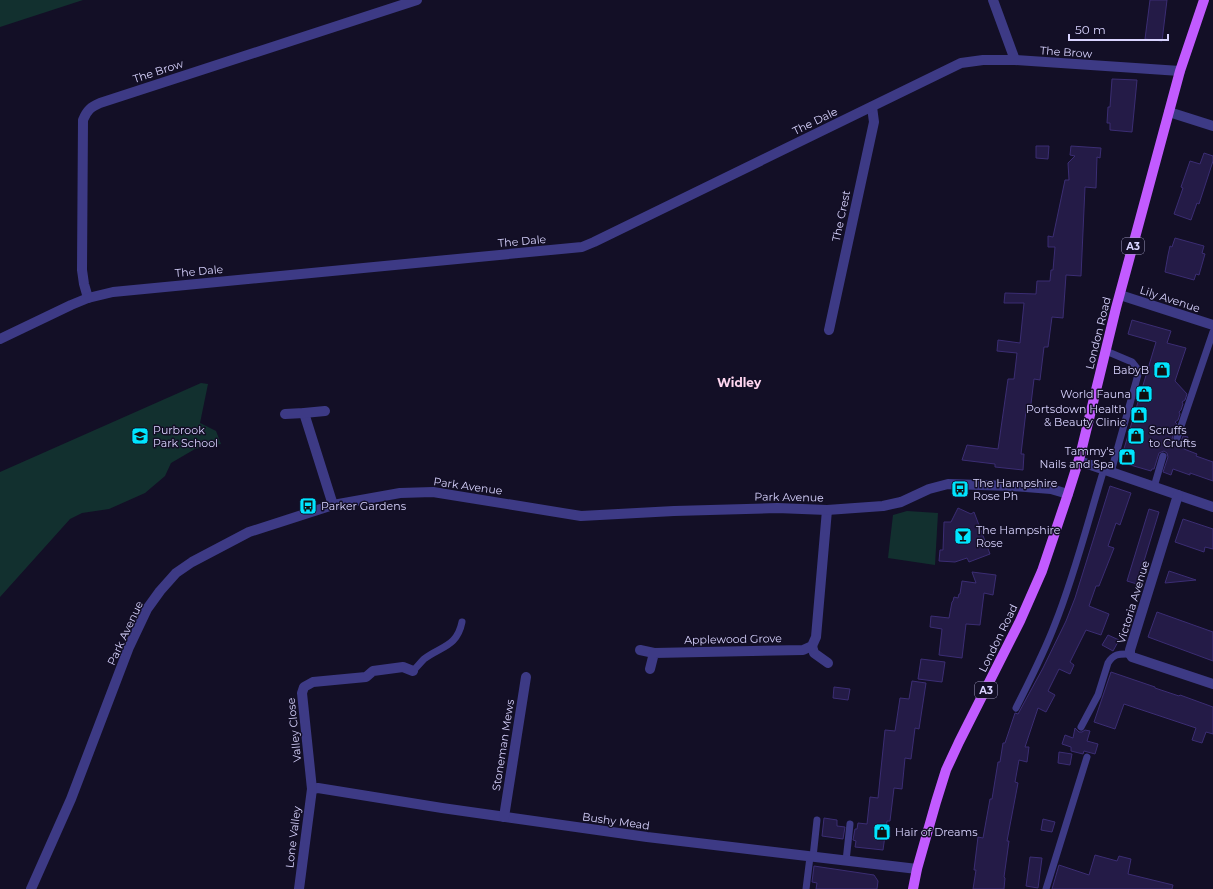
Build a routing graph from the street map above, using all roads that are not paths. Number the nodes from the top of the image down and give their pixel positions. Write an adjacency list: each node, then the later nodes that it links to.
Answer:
1 (417, 0): 10 (street, The Brow)
2 (993, 0): 4 (street)
3 (1204, 0): 5 (main road, London Road / A3)
4 (1015, 60): 5 (street, The Brow); 6 (street, The Dale)
5 (1180, 71): 7 (main road, London Road / A3)
6 (872, 107): 10 (street, The Dale); 12 (street, The Crest)
7 (1169, 112): 8 (street); 9 (main road, London Road / A3)
8 (1213, 126)
9 (1120, 295): 11 (street, Lily Avenue); 15 (main road, London Road / A3)
10 (88, 298): 14 (street, The Dale)
11 (1213, 325)
12 (829, 330)
13 (1213, 332): 19 (lane)
14 (0, 339)
15 (1106, 351): 21 (main road, London Road / A3); 22 (lane)
16 (325, 411): 18 (street)
17 (285, 414): 18 (street)
18 (304, 414): 26 (street)
19 (1177, 438)
20 (1163, 456): 23 (lane)
21 (1079, 461): 22 (street); 24 (main road, London Road / A3)
22 (1107, 471): 23 (street); 39 (lane)
23 (1154, 486): 25 (street)
24 (1068, 494): 28 (street, Park Avenue); 48 (main road, London Road / A3)
25 (1178, 495): 27 (street); 33 (street, Victoria Avenue)
26 (333, 505): 28 (street, Park Avenue); 49 (street, Park Avenue)
27 (1213, 507)
28 (827, 510): 30 (street)
29 (462, 622): 36 (lane)
30 (812, 646): 32 (street, Applewood Grove); 34 (street)
31 (640, 650): 32 (street, Applewood Grove)
32 (654, 653): 35 (street)
33 (1130, 654): 38 (street, Victoria Avenue); 40 (lane)
34 (828, 663)
35 (650, 669)
36 (413, 671): 42 (street, Valley Close)
37 (526, 677): 43 (street, Stoneman Mews)
38 (1213, 684)
39 (1016, 708)
40 (1081, 727)
41 (1087, 757): 53 (lane)
42 (312, 789): 43 (street, Bushy Mead); 50 (street, Lone Valley)
43 (504, 817): 46 (street, Bushy Mead)
44 (818, 820): 46 (lane)
45 (850, 824): 47 (lane)
46 (811, 857): 47 (street, Bushy Mead); 51 (lane)
47 (846, 861): 48 (street, Bushy Mead)
48 (917, 869): 52 (main road, London Road / A3)
49 (31, 889)
50 (299, 889)
51 (806, 889)
52 (913, 889)
53 (1046, 889)

